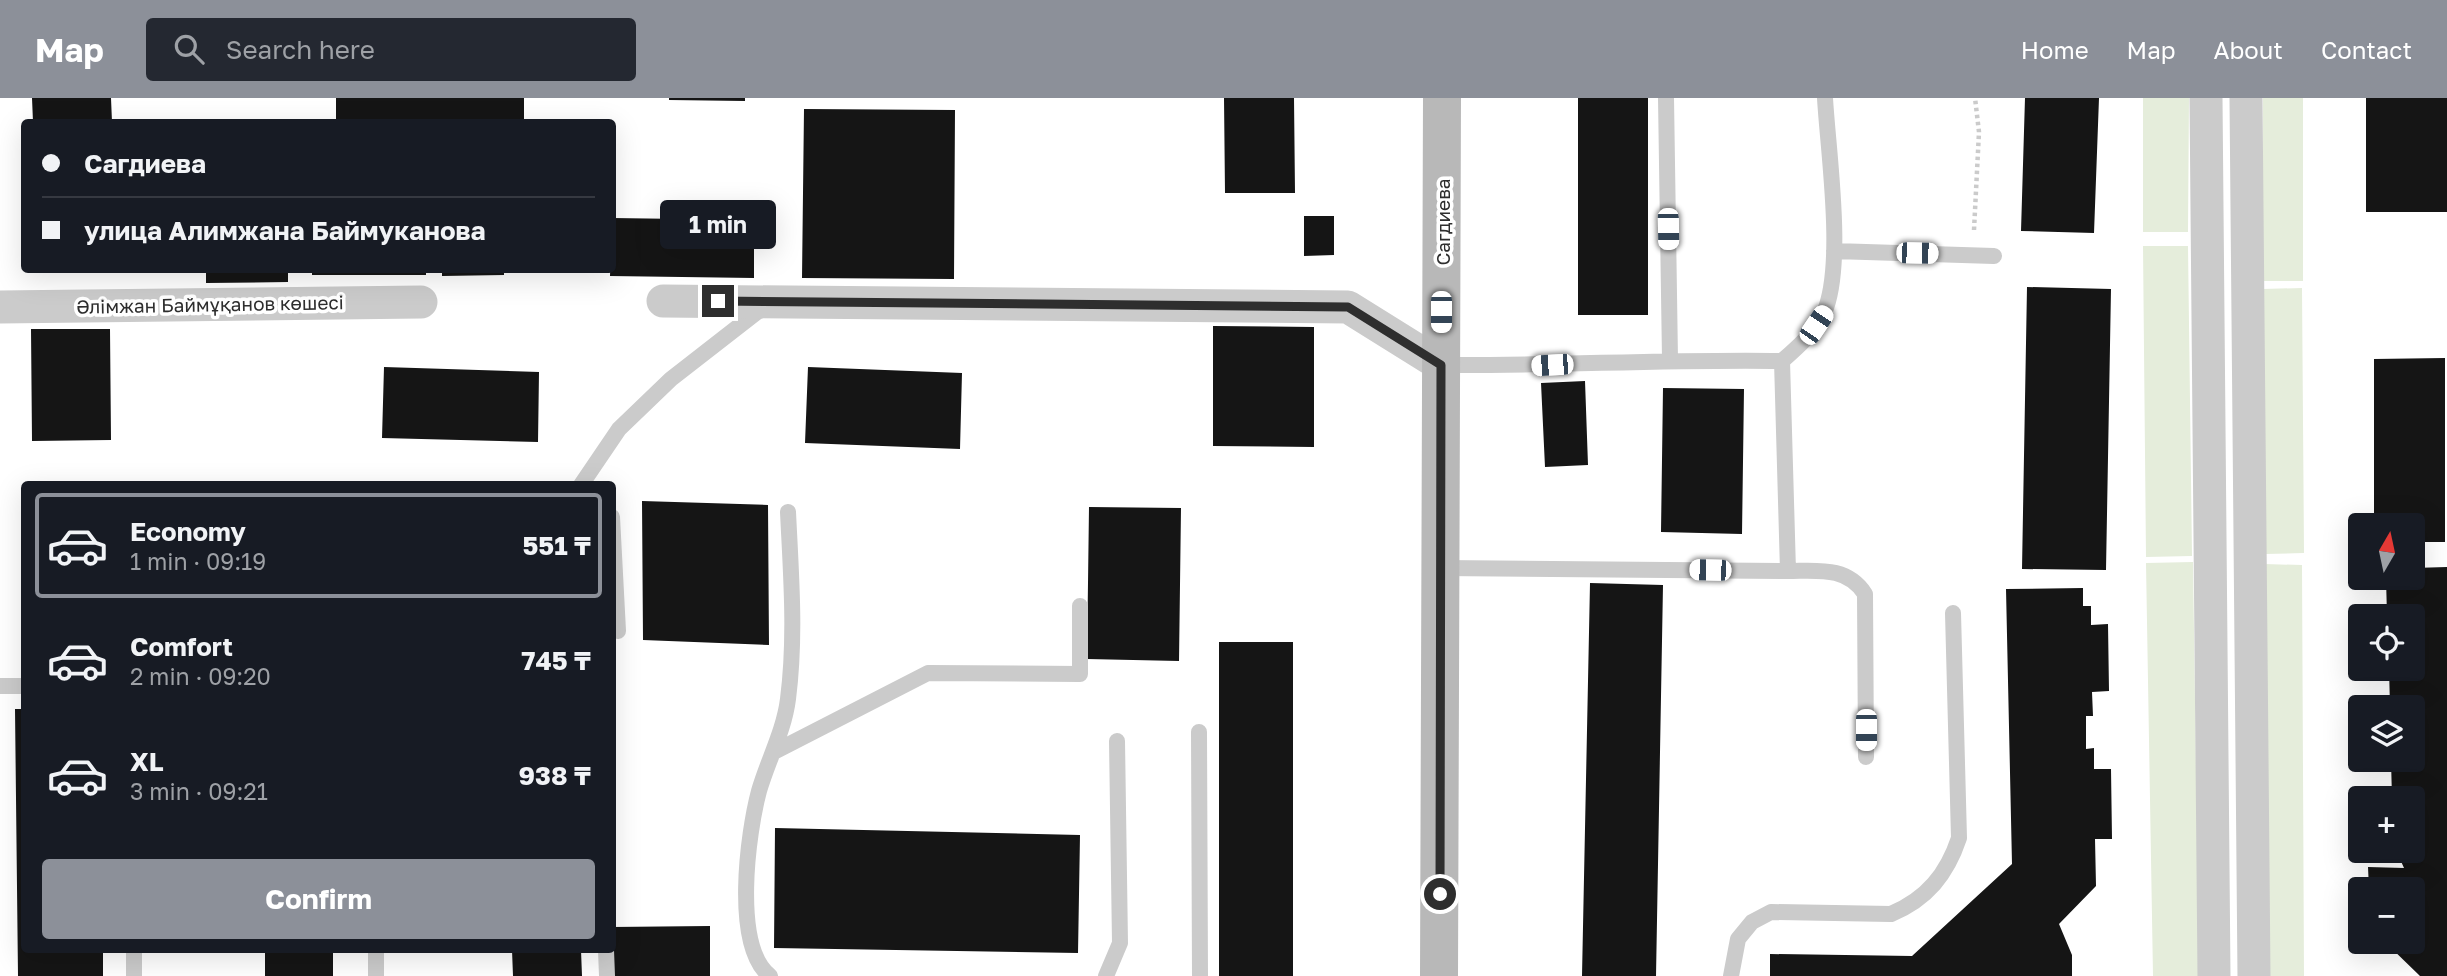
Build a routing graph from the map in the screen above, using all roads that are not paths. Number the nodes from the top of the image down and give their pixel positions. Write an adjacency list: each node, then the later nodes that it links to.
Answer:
1 (1441, 98): 18 (street, Сагдиева)
2 (1666, 98): 16 (lane)
3 (1825, 98): 8 (lane)
4 (2206, 113): 5 (street); 6 (street)
5 (2246, 114): 7 (street)
6 (2207, 240): 7 (street); 14 (street)
7 (2247, 241): 15 (street)
8 (1834, 251): 9 (lane); 17 (lane)
9 (1994, 256)
10 (772, 300): 11 (street); 18 (street); 21 (lane)
11 (663, 301)
12 (421, 302): 13 (street, Әлімжан Баймұқанов көшесі)
13 (0, 307)
14 (2208, 354): 15 (street); 19 (street)
15 (2248, 354): 20 (street)
16 (1670, 359): 17 (lane); 18 (lane)
17 (1782, 361): 24 (lane)
18 (1441, 365): 23 (street, Сагдиева)
19 (2209, 471): 20 (street); 26 (street)
20 (2249, 471): 25 (street)
21 (583, 481)
22 (788, 512): 37 (lane)
23 (1441, 568): 24 (lane); 52 (street, Сагдиева)
24 (1788, 571): 38 (lane)
25 (2250, 584): 26 (street); 34 (street)
26 (2211, 585): 33 (street)
27 (616, 593): 30 (lane)
28 (1080, 606): 37 (lane)
29 (1953, 613): 53 (lane)
30 (618, 631)
31 (21, 686): 32 (lane)
32 (0, 687)
33 (2211, 700): 34 (street); 39 (street)
34 (2251, 700): 40 (street)
35 (1199, 732): 51 (lane)
36 (1117, 741): 50 (lane)
37 (774, 752): 49 (lane)
38 (1866, 757)
39 (2213, 820): 40 (street); 41 (street)
40 (2252, 820): 42 (street)
41 (2214, 932): 42 (street); 54 (street)
42 (2253, 932): 55 (street)
43 (134, 953): 46 (lane)
44 (376, 953): 47 (lane)
45 (606, 953): 48 (lane)
46 (134, 976)
47 (376, 976)
48 (607, 976)
49 (771, 976)
50 (1106, 976)
51 (1200, 976)
52 (1439, 976)
53 (1731, 976)
54 (2214, 976)
55 (2254, 976)

